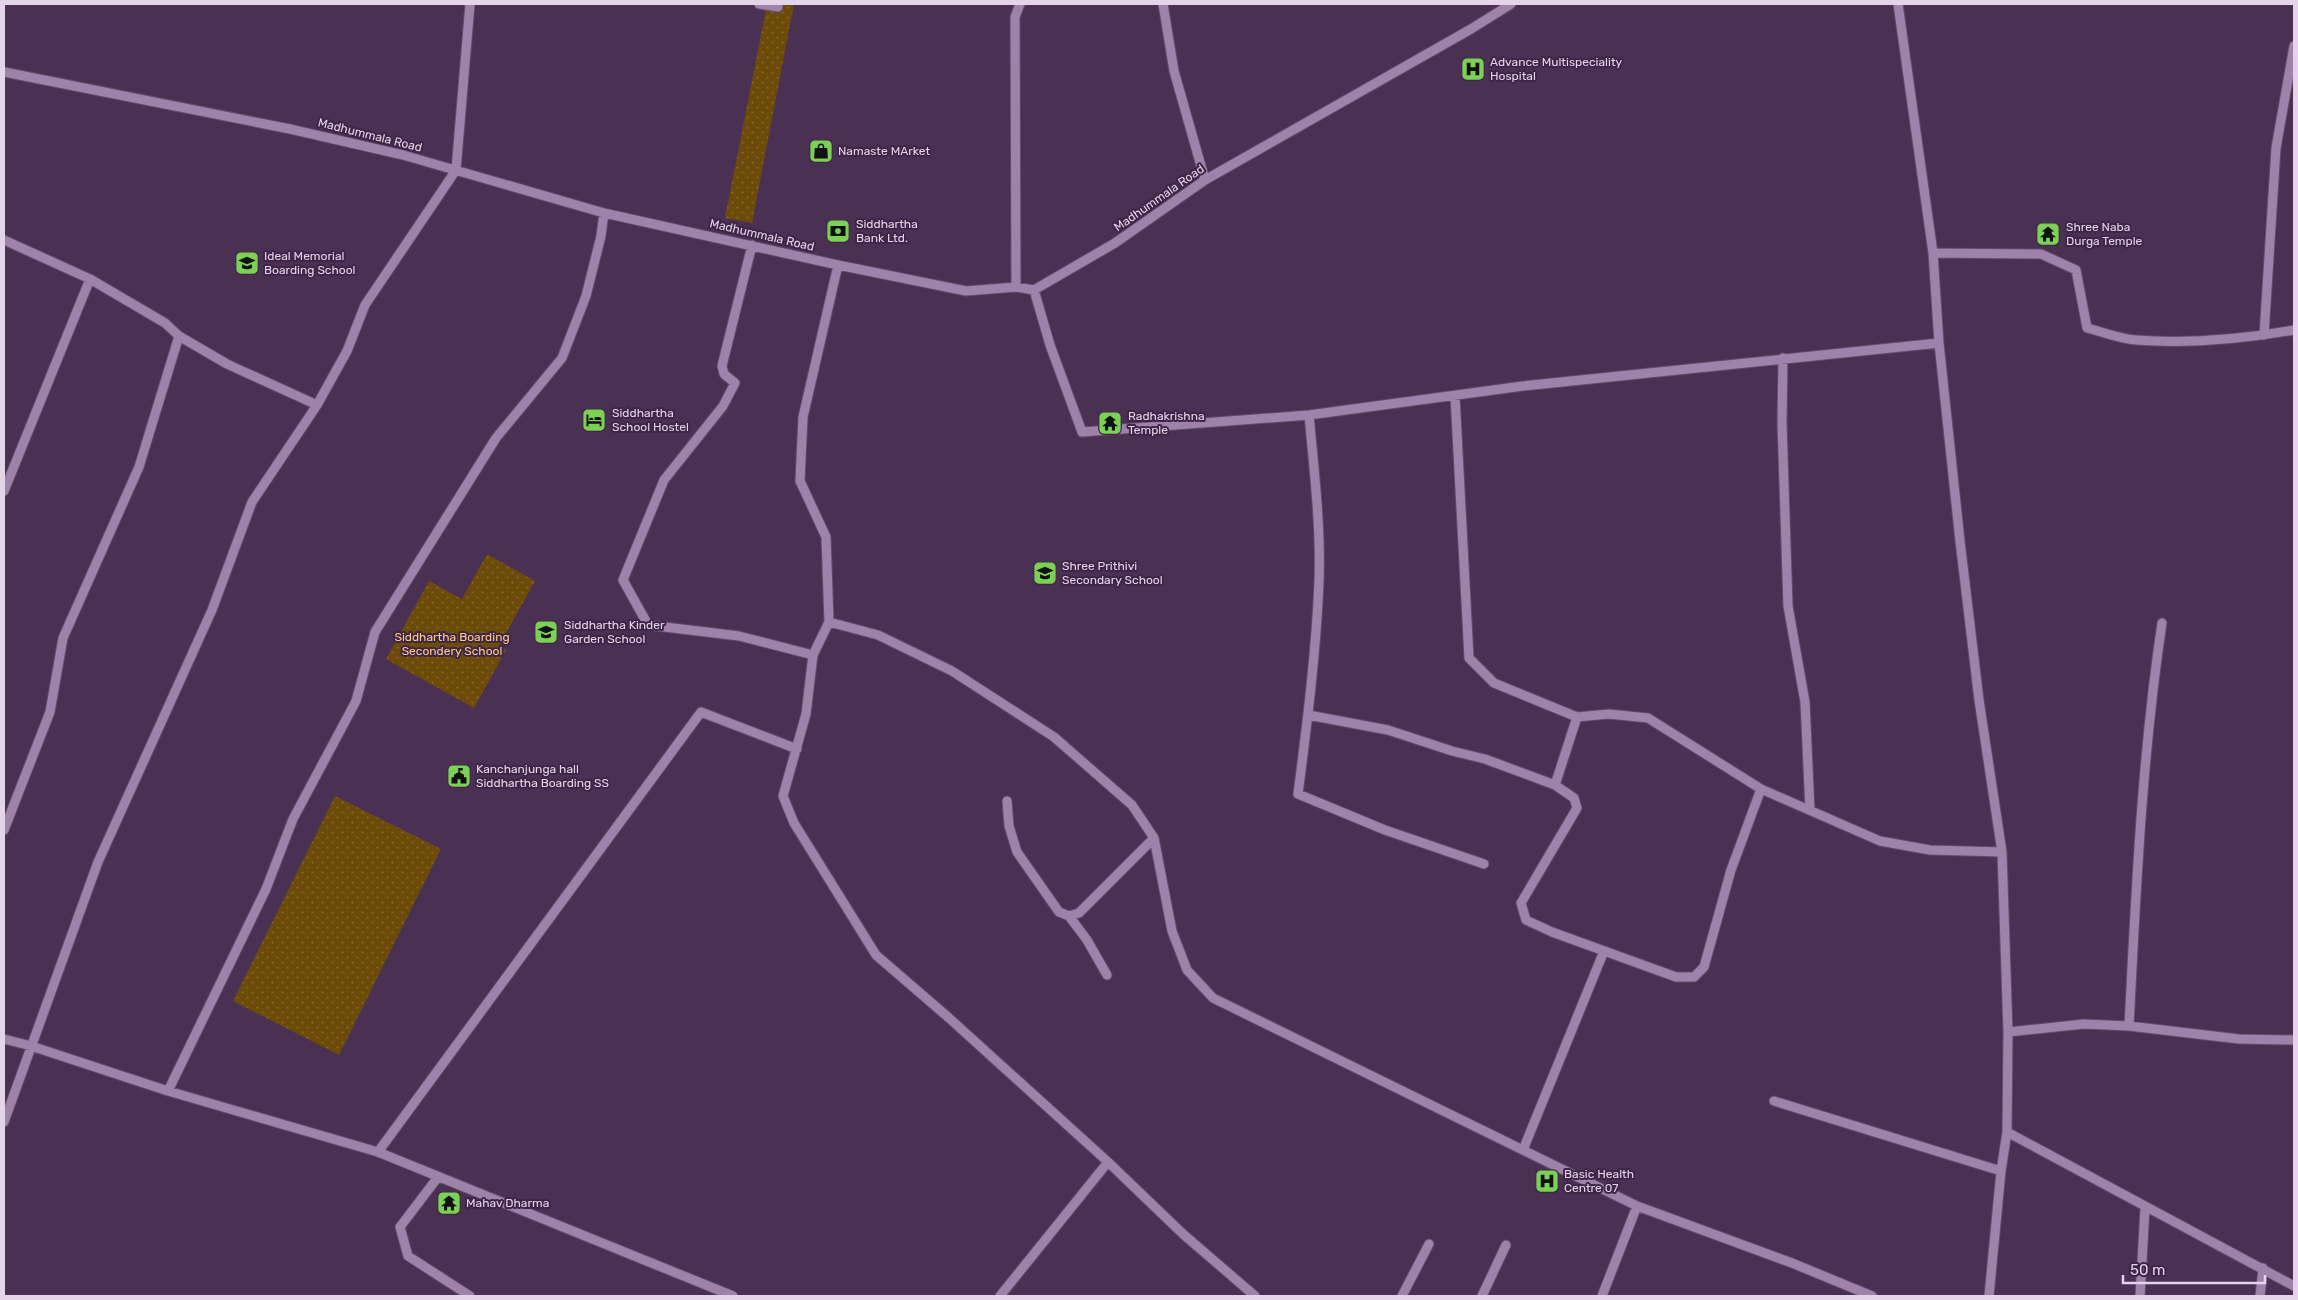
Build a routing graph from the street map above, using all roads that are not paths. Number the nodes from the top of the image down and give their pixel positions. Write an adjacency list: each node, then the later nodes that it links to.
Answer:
1 (470, 4): 10 (street)
2 (759, 4): 7 (street)
3 (1020, 4): 18 (street)
4 (1163, 4): 11 (street)
5 (1511, 4): 11 (street, Madhummala Road)
6 (1898, 4): 15 (street)
7 (778, 7)
8 (2294, 46): 21 (street)
9 (4, 72): 10 (street, Madhummala Road)
10 (456, 170): 12 (street, Madhummala Road); 26 (street)
11 (1205, 180): 19 (street, Madhummala Road)
12 (604, 213): 14 (street, Madhummala Road); 51 (street)
13 (4, 240): 17 (street)
14 (752, 245): 16 (street, Madhummala Road); 31 (street)
15 (1932, 253): 21 (street); 23 (street)
16 (838, 265): 18 (street, Madhummala Road); 29 (street)
17 (90, 279): 22 (street); 28 (street)
18 (1016, 287): 19 (street, Madhummala Road)
19 (1034, 290): 27 (street)
20 (2294, 330): 21 (street)
21 (2264, 335)
22 (179, 336): 26 (street); 39 (street)
23 (1939, 343): 24 (street); 41 (street)
24 (1783, 358): 25 (street); 38 (street)
25 (1456, 396): 27 (street); 33 (street)
26 (317, 405): 50 (street)
27 (1309, 415): 32 (street)
28 (4, 491)
29 (829, 622): 31 (street); 40 (street)
30 (2162, 622): 46 (street)
31 (813, 655): 34 (street)
32 (1308, 715): 35 (street); 42 (street)
33 (1577, 717): 35 (street); 36 (street)
34 (797, 749): 56 (street); 57 (street)
35 (1555, 785): 44 (street)
36 (1761, 789): 38 (street); 44 (street)
37 (1007, 801): 43 (street)
38 (1810, 810): 41 (street)
39 (4, 830)
40 (1154, 838): 43 (street); 55 (street)
41 (2002, 852): 47 (street)
42 (1484, 864)
43 (1069, 916): 45 (street)
44 (1604, 951): 55 (street)
45 (1107, 975)
46 (2129, 1026): 47 (street); 49 (street)
47 (2008, 1032): 54 (street)
48 (4, 1039): 50 (street)
49 (2294, 1040)
50 (31, 1046): 51 (street); 53 (street)
51 (168, 1091): 56 (street)
52 (1774, 1101): 58 (street)
53 (4, 1122)
54 (2007, 1132): 58 (street); 61 (street)
55 (1523, 1150): 60 (street)
56 (378, 1152): 59 (street)
57 (1108, 1162): 68 (street); 69 (street)
58 (2001, 1171): 74 (street)
59 (438, 1177): 66 (street); 67 (street)
60 (1636, 1206): 72 (street); 73 (street)
61 (2145, 1208): 64 (street); 75 (street)
62 (1429, 1244): 70 (street)
63 (1506, 1245): 71 (street)
64 (2263, 1268): 65 (street); 76 (street)
65 (2294, 1286)
66 (470, 1296)
67 (734, 1296)
68 (1000, 1296)
69 (1255, 1296)
70 (1402, 1296)
71 (1482, 1296)
72 (1602, 1296)
73 (1872, 1296)
74 (1989, 1296)
75 (2140, 1296)
76 (2260, 1296)

